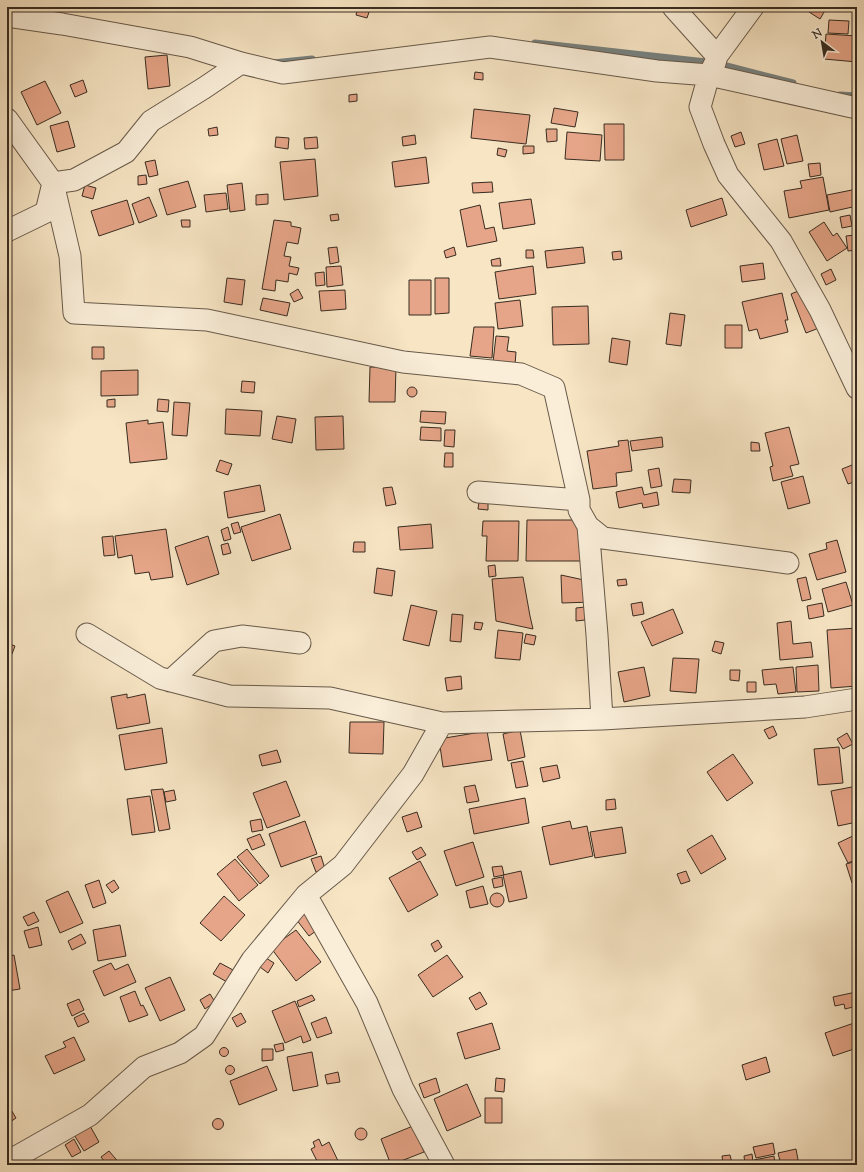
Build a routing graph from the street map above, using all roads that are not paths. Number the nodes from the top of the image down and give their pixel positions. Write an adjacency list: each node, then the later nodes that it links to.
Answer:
1 (673, 7): 5 (street)
2 (753, 7): 5 (street)
3 (7, 16): 4 (street)
4 (241, 63): 5 (street); 8 (street)
5 (713, 66): 6 (street); 10 (street)
6 (857, 108)
7 (7, 119): 8 (street)
8 (53, 183): 9 (street); 12 (street)
9 (7, 231)
10 (857, 388)
11 (478, 492): 12 (street)
12 (579, 500): 13 (street)
13 (588, 526): 14 (street); 19 (street)
14 (788, 563)
15 (87, 634): 17 (street)
16 (300, 643): 17 (street)
17 (170, 681): 20 (street)
18 (857, 699): 19 (street)
19 (602, 719): 20 (street)
20 (442, 723): 21 (street)
21 (306, 895): 22 (street); 23 (street)
22 (11, 1165)
23 (444, 1165)

